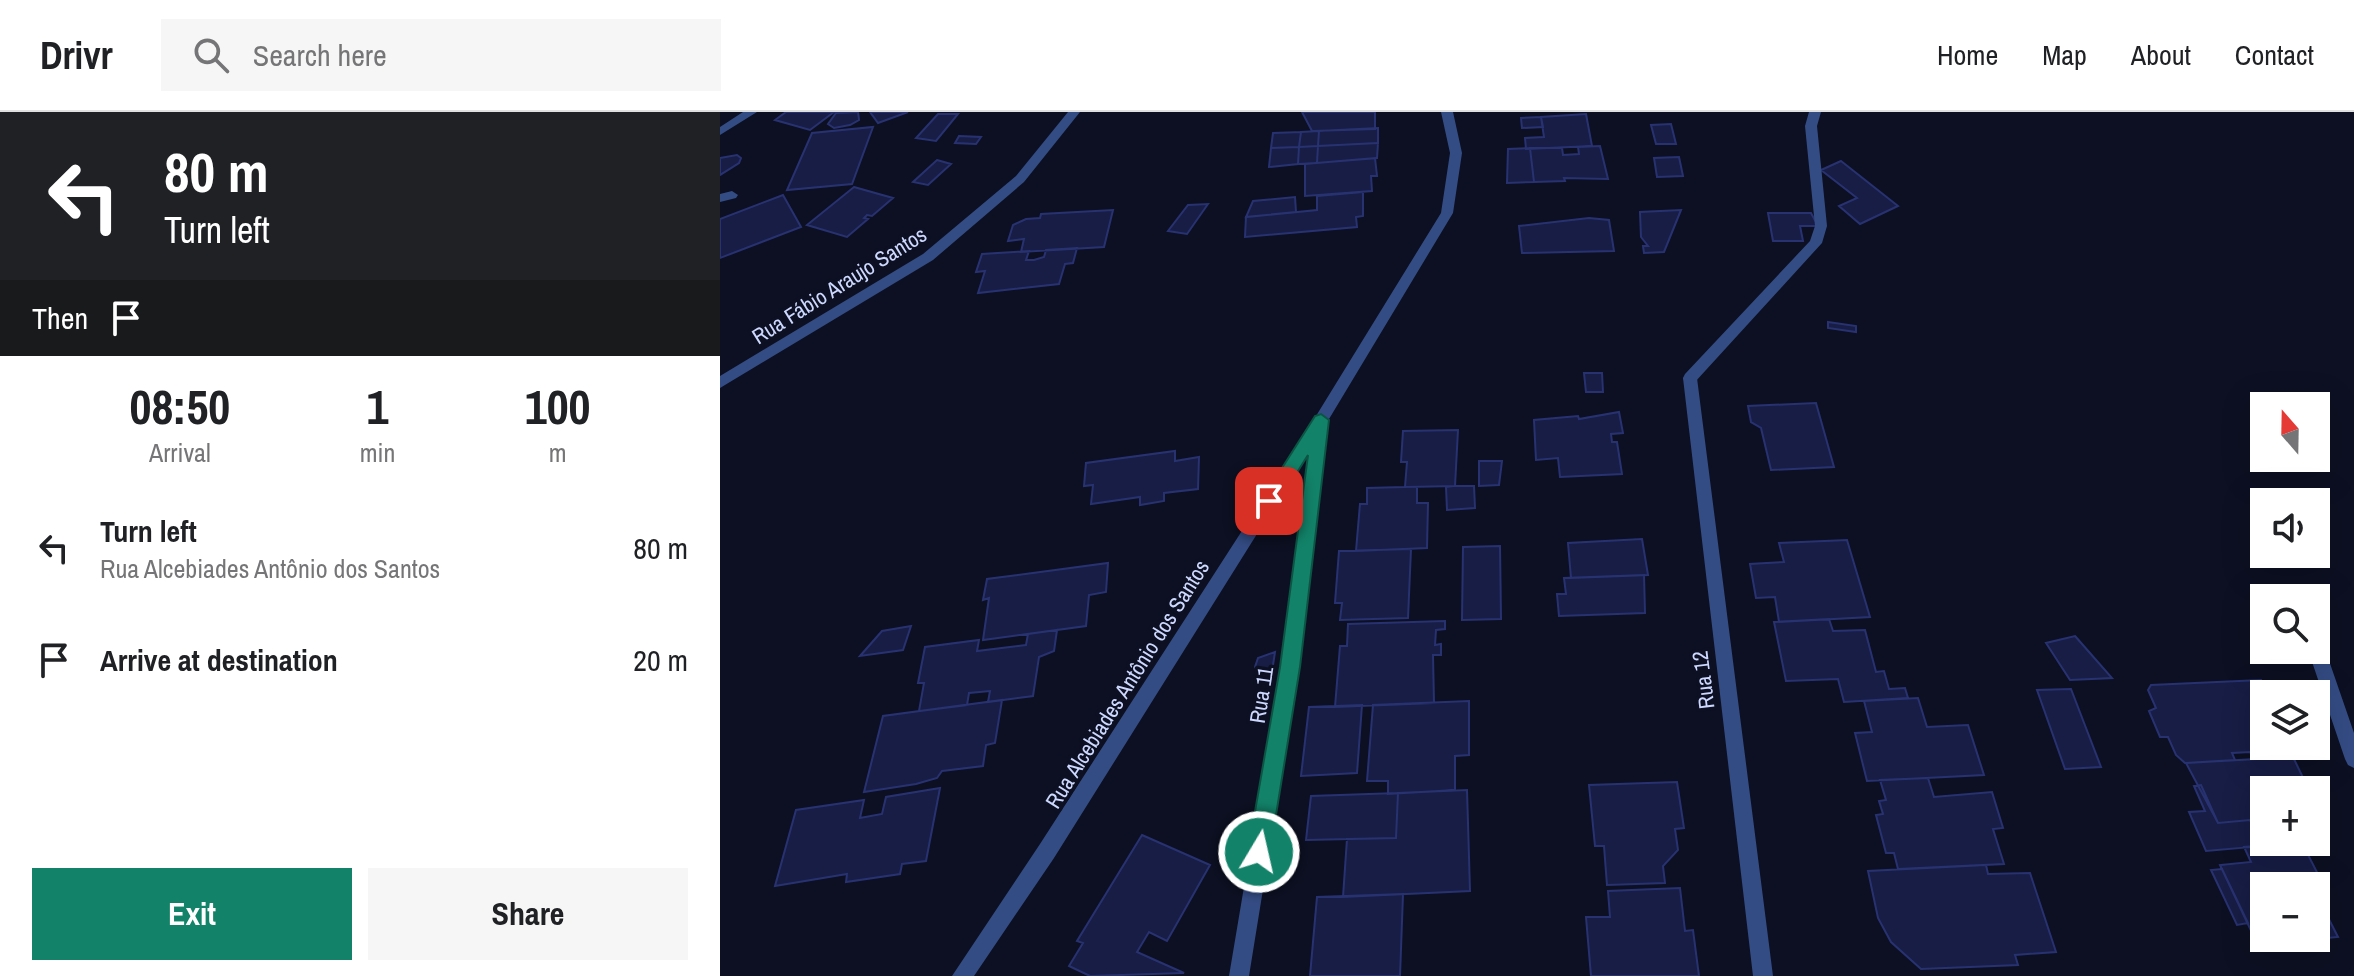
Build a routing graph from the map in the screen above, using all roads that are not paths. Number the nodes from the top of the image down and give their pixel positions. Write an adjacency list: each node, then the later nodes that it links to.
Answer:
1 (751, 112): 5 (street)
2 (1074, 112): 6 (street, Rua Fábio Araujo Santos)
3 (1447, 112): 7 (street, Rua Alcebiades Antônio dos Santos)
4 (1815, 112): 12 (street, Rua 12)
5 (720, 132)
6 (720, 383)
7 (1321, 420): 10 (street, Rua Alcebiades Antônio dos Santos); 11 (street, Rua 11)
8 (2321, 664): 9 (street)
9 (2354, 759)
10 (962, 976)
11 (1239, 976)
12 (1763, 976)

